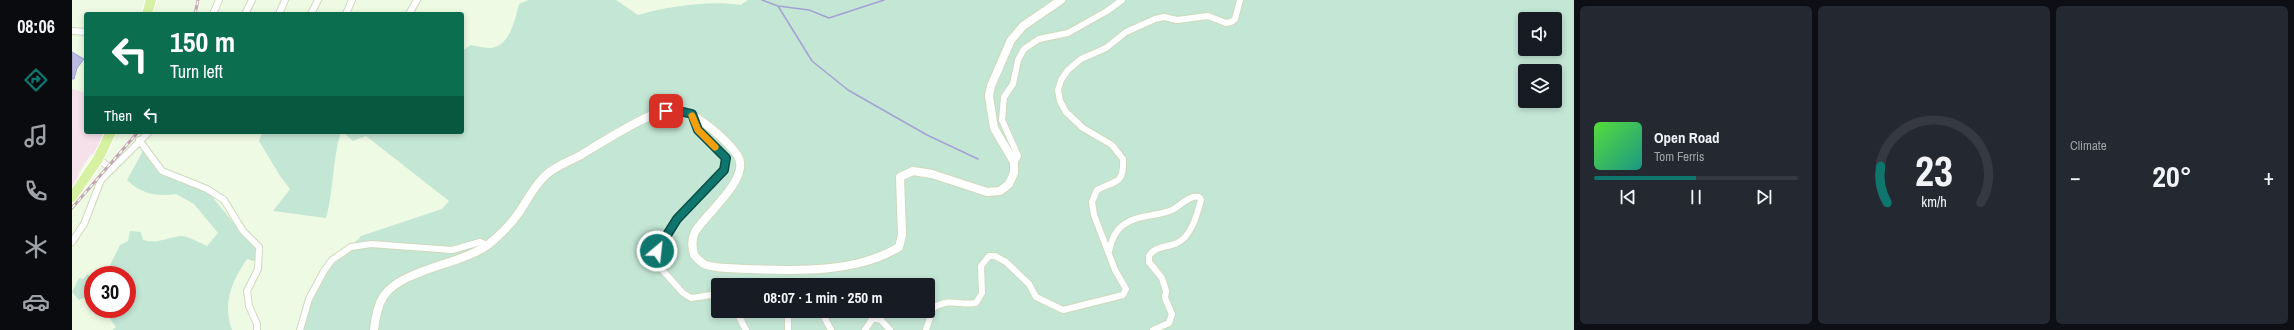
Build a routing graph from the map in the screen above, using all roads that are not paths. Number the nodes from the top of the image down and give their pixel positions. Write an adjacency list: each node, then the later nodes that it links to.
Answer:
1 (151, 0): 11 (highway)
2 (219, 0): 12 (street)
3 (252, 0): 13 (street)
4 (285, 0): 14 (street)
5 (318, 0): 15 (street)
6 (352, 0): 16 (street)
7 (417, 0): 17 (street)
8 (1061, 0): 25 (street)
9 (1122, 0): 25 (street)
10 (1240, 0): 30 (street)
11 (148, 12)
12 (214, 12)
13 (246, 12)
14 (280, 12)
15 (312, 12)
16 (347, 12)
17 (409, 12)
18 (72, 31): 19 (street)
19 (84, 32)
20 (692, 114): 25 (street); 29 (street); 31 (street)
21 (110, 134): 24 (highway)
22 (146, 134): 23 (street)
23 (139, 140): 26 (street); 35 (street)
24 (98, 159): 26 (street); 27 (highway)
25 (1014, 162)
26 (112, 169): 28 (street)
27 (72, 197)
28 (72, 242)
29 (487, 245): 36 (street); 37 (street)
30 (1109, 251): 43 (street); 44 (street)
31 (711, 295)
32 (740, 318): 38 (street)
33 (788, 318): 39 (street)
34 (825, 318): 40 (street)
35 (257, 330)
36 (300, 330)
37 (374, 330)
38 (746, 330)
39 (788, 330)
40 (831, 330)
41 (866, 330): 42 (street)
42 (890, 330)
43 (926, 330)
44 (1153, 330)

